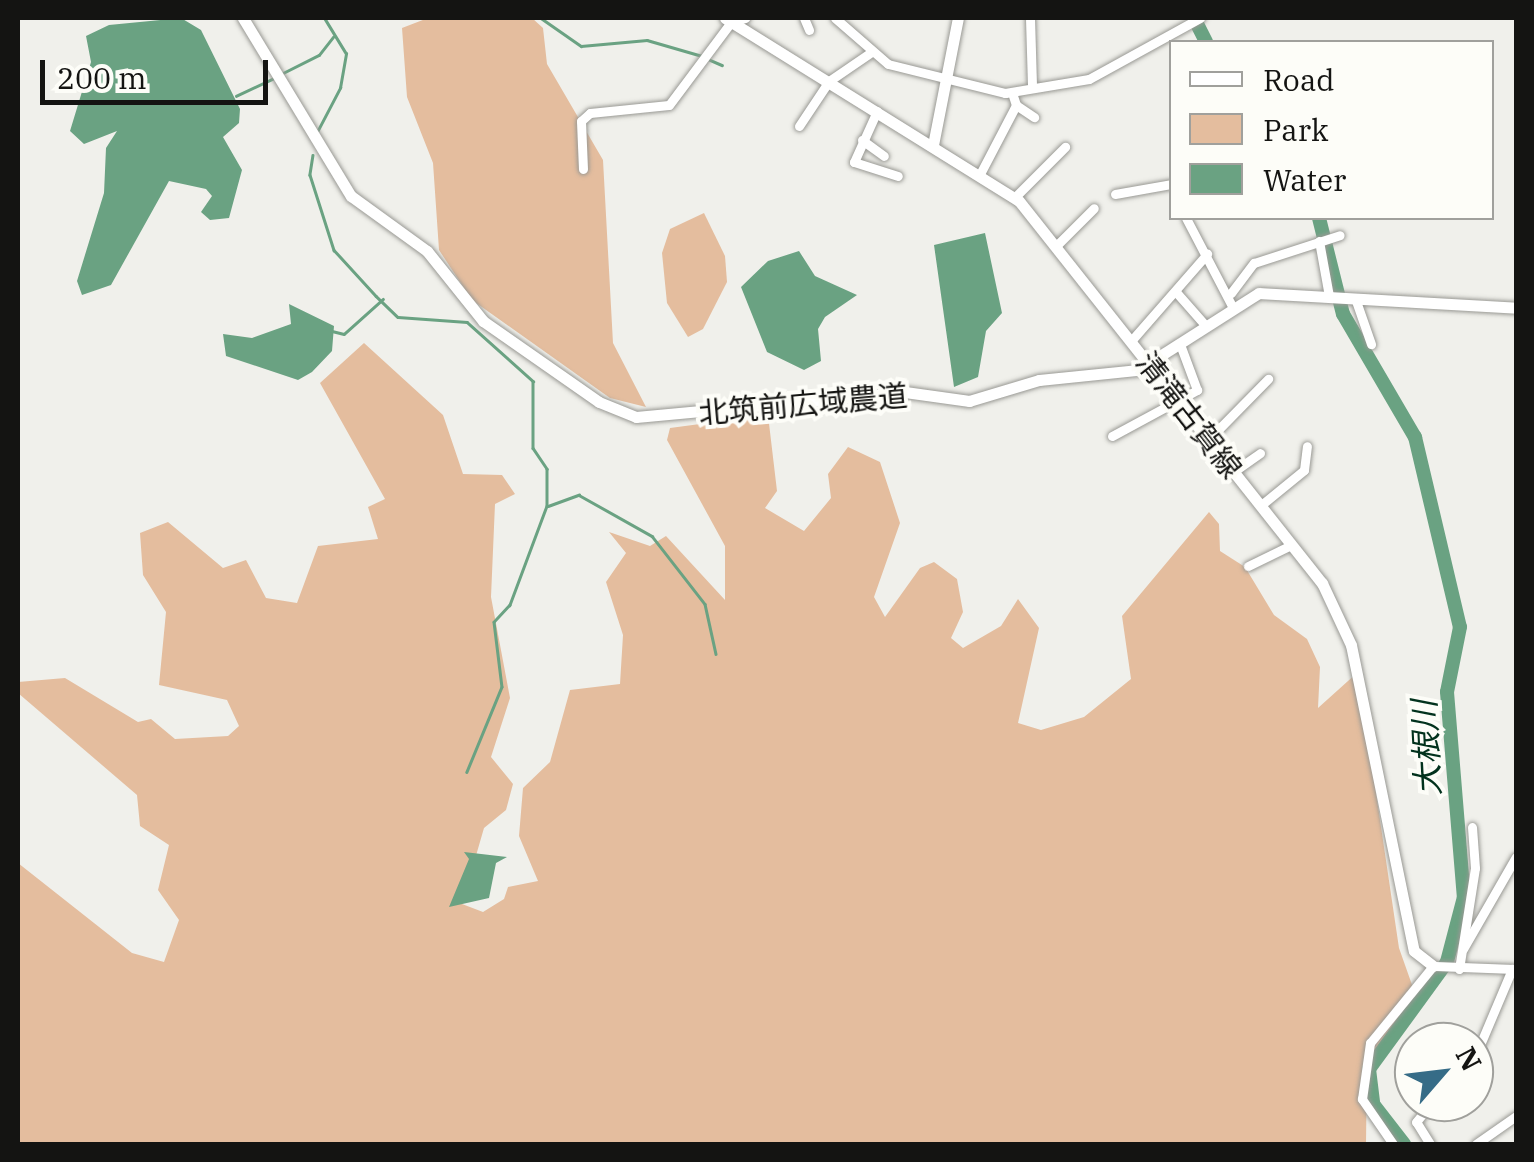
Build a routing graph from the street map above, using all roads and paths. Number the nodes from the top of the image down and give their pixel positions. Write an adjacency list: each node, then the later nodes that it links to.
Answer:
1 (243, 18): 45 (street, 北筑前広域農道)
2 (745, 18): 8 (street)
3 (804, 18): 9 (street)
4 (835, 18): 10 (street)
5 (958, 18): 11 (street)
6 (1030, 18): 13 (street)
7 (1200, 18): 13 (street)
8 (728, 20): 12 (street, 清滝古賀線); 24 (street)
9 (809, 30)
10 (870, 53): 11 (street); 12 (street)
11 (946, 80): 14 (street); 21 (street)
12 (830, 81): 17 (street, 清滝古賀線); 19 (street)
13 (1032, 84): 14 (street)
14 (1012, 93): 16 (street)
15 (1030, 100): 16 (street)
16 (1016, 105): 18 (street); 25 (street)
17 (877, 110): 20 (street); 21 (street, 清滝古賀線)
18 (1034, 118)
19 (799, 126)
20 (862, 140): 23 (street); 26 (street)
21 (933, 145): 25 (street, 清滝古賀線)
22 (1065, 147): 29 (street)
23 (884, 156)
24 (584, 169)
25 (980, 174): 29 (street, 清滝古賀線)
26 (898, 176)
27 (1169, 187): 28 (street)
28 (1114, 194)
29 (1015, 197): 34 (street, 清滝古賀線)
30 (1094, 208): 34 (street)
31 (1187, 220): 35 (street)
32 (1340, 236): 33 (street)
33 (1319, 241): 37 (street); 39 (street)
34 (1057, 245): 42 (street, 清滝古賀線)
35 (1208, 254): 36 (street); 39 (street)
36 (1176, 292): 41 (street); 42 (street)
37 (1332, 296): 38 (street, 北筑前広域農道); 39 (street, 北筑前広域農道)
38 (1355, 298): 40 (street, 北筑前広域農道); 43 (street)
39 (1231, 299): 41 (street, 北筑前広域農道)
40 (1516, 308)
41 (1205, 325): 44 (street, 北筑前広域農道)
42 (1131, 341): 45 (street, 清滝古賀線)
43 (1372, 344)
44 (1181, 346): 45 (street, 北筑前広域農道); 47 (street)
45 (1151, 366): 47 (street, 清滝古賀線)
46 (1268, 379): 49 (street)
47 (1179, 403): 48 (street); 49 (street, 清滝古賀線)
48 (1112, 436)
49 (1208, 440): 52 (street, 清滝古賀線)
50 (1306, 446): 53 (street)
51 (1260, 453): 52 (street)
52 (1234, 472): 53 (street, 清滝古賀線)
53 (1260, 506): 54 (street, 清滝古賀線)
54 (1291, 545): 55 (street); 59 (street, 清滝古賀線)
55 (1248, 566)
56 (1472, 828): 58 (street)
57 (1516, 857): 58 (street)
58 (1462, 952): 60 (street)
59 (1433, 966): 60 (street); 65 (street)
60 (1458, 968): 61 (street)
61 (1514, 969): 62 (street)
62 (1494, 1022)
63 (1516, 1116): 67 (street)
64 (1416, 1122): 66 (street)
65 (1393, 1144)
66 (1430, 1144)
67 (1476, 1144)

